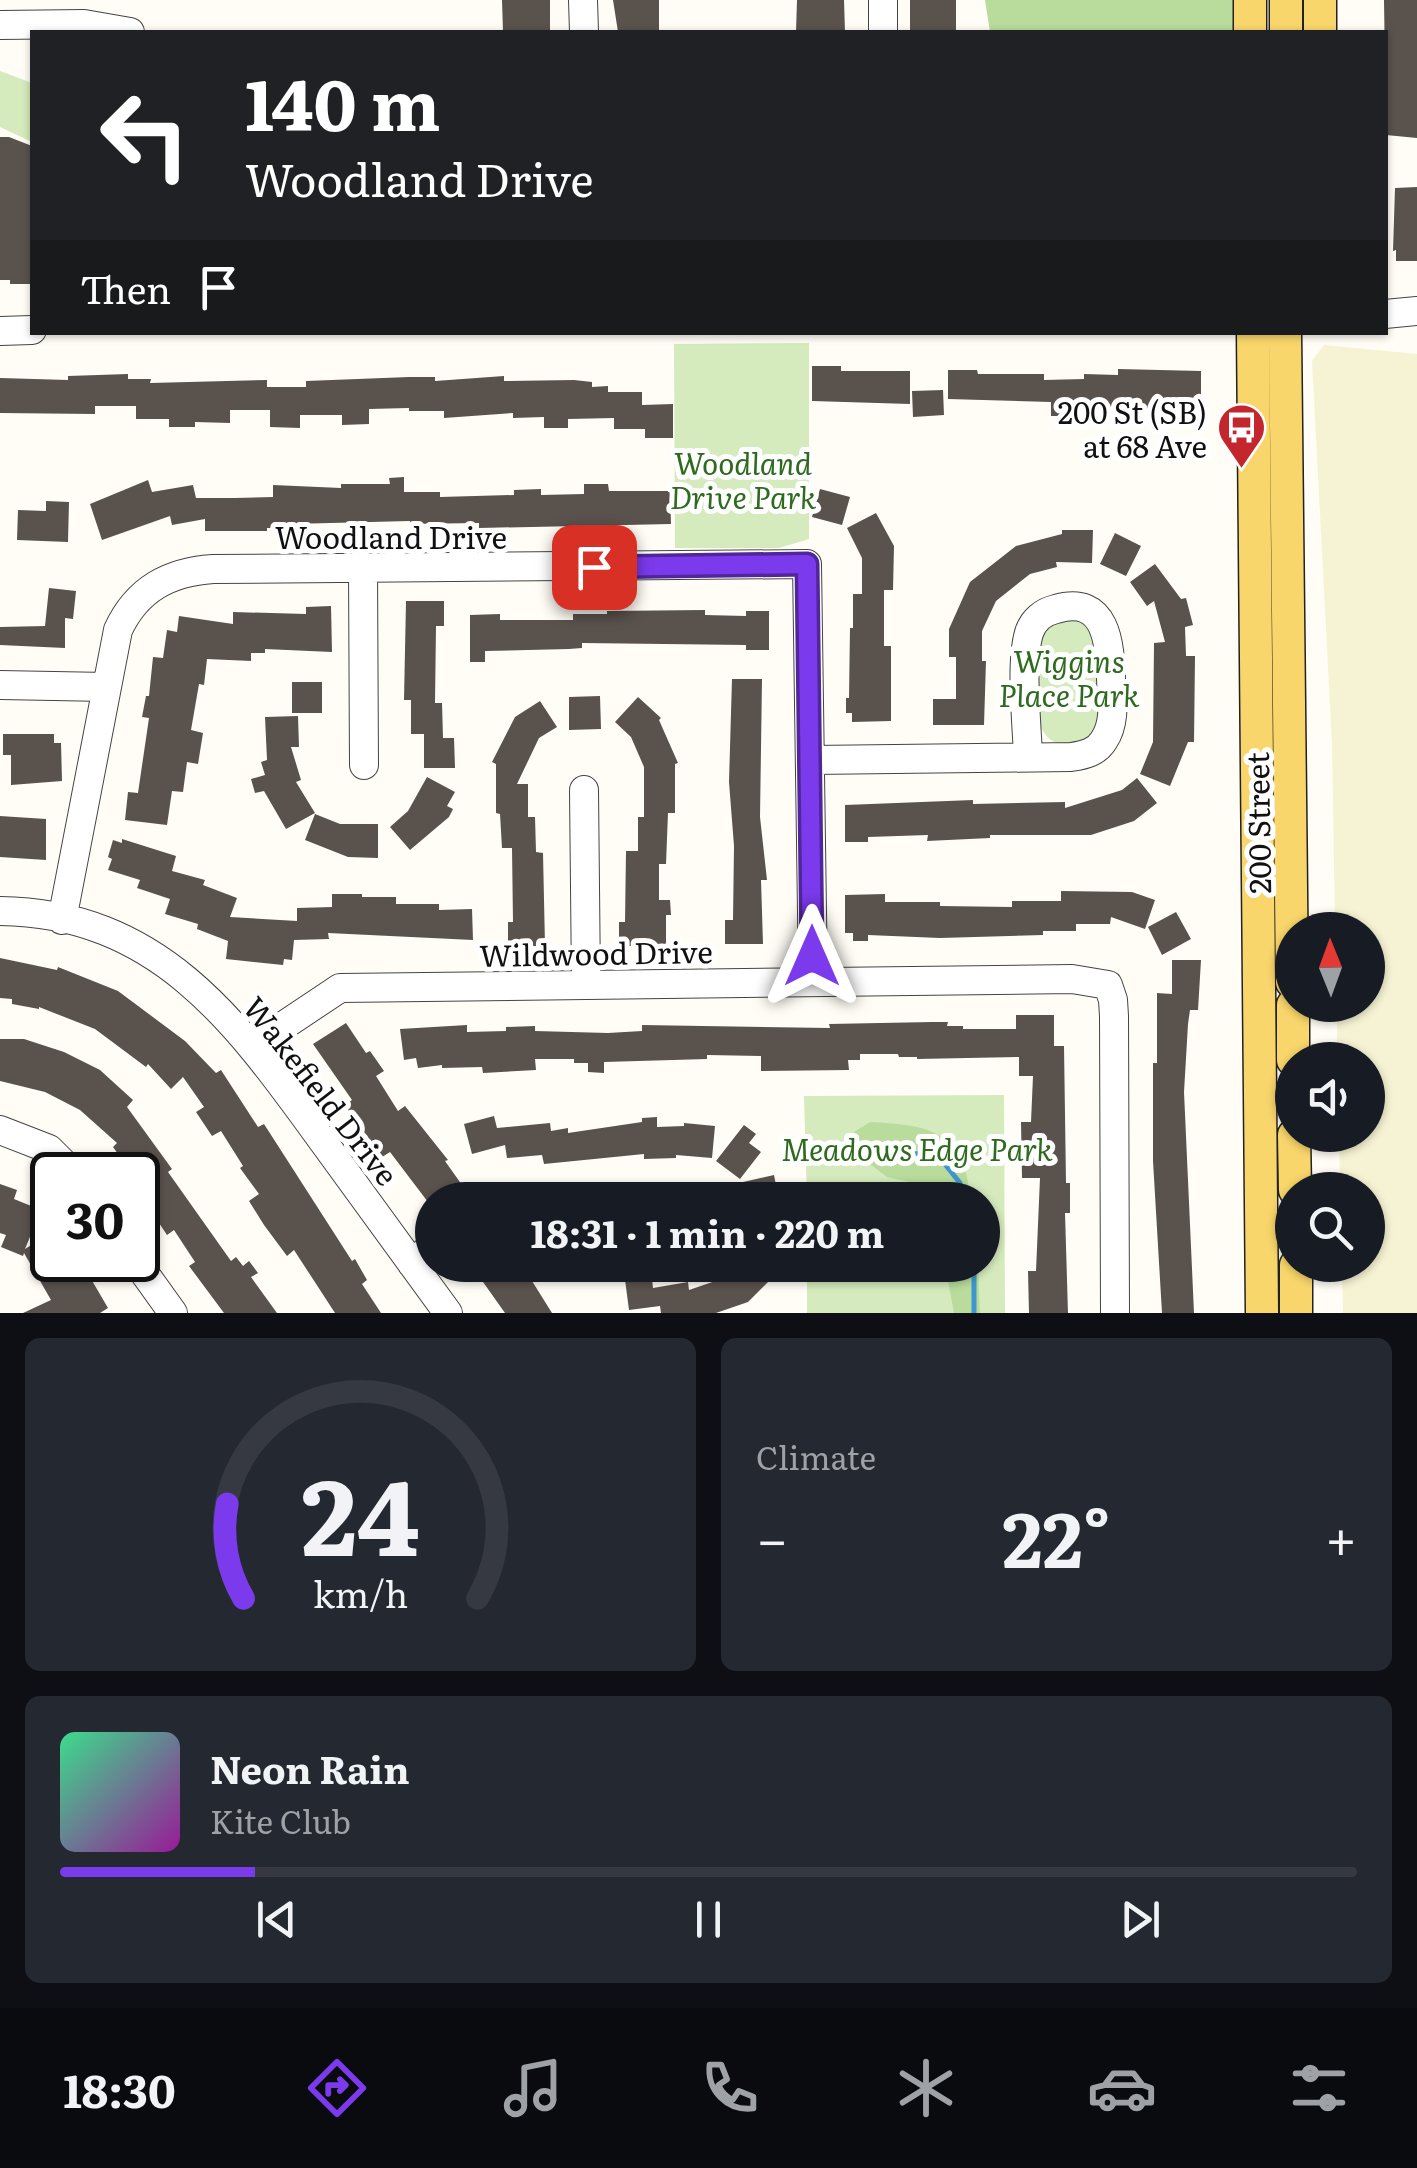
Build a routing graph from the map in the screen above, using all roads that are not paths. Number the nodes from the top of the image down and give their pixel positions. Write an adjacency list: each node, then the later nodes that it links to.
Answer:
1 (583, 0): 8 (street)
2 (883, 0): 9 (street)
3 (1250, 0): 10 (main road)
4 (1286, 0): 11 (main road)
5 (1320, 0): 12 (main road)
6 (0, 25): 7 (street)
7 (118, 30)
8 (584, 30)
9 (883, 30)
10 (1250, 30)
11 (1286, 30)
12 (1320, 30)
13 (1417, 311): 14 (street)
14 (1388, 314)
15 (1388, 327): 16 (street)
16 (1417, 327)
17 (30, 330): 18 (street)
18 (0, 331)
19 (1252, 335): 43 (main road, 200 Street)
20 (1286, 335): 29 (main road, 200 Street)
21 (363, 568): 23 (street, Woodland Drive); 25 (street, Woodland Drive); 26 (street)
22 (0, 685): 23 (street)
23 (107, 687): 30 (street, Woodland Drive)
24 (1028, 758): 24 (street); 25 (street)
25 (812, 760): 31 (street, Woodland Drive)
26 (364, 765)
27 (584, 790): 32 (street)
28 (0, 912): 30 (street, Wakefield Drive)
29 (1291, 912)
30 (62, 920): 33 (street, Wakefield Drive)
31 (813, 982): 32 (street, Wildwood Drive); 42 (street, Wildwood Drive)
32 (586, 984): 33 (street, Wildwood Drive)
33 (253, 1046): 36 (street, Wakefield Drive)
34 (0, 1130): 35 (street)
35 (52, 1152)
36 (415, 1246)
37 (151, 1282): 40 (street)
38 (434, 1282): 41 (street, Wakefield Drive)
39 (1296, 1282): 44 (main road)
40 (173, 1313)
41 (448, 1313)
42 (1115, 1313)
43 (1262, 1313)
44 (1296, 1313)

